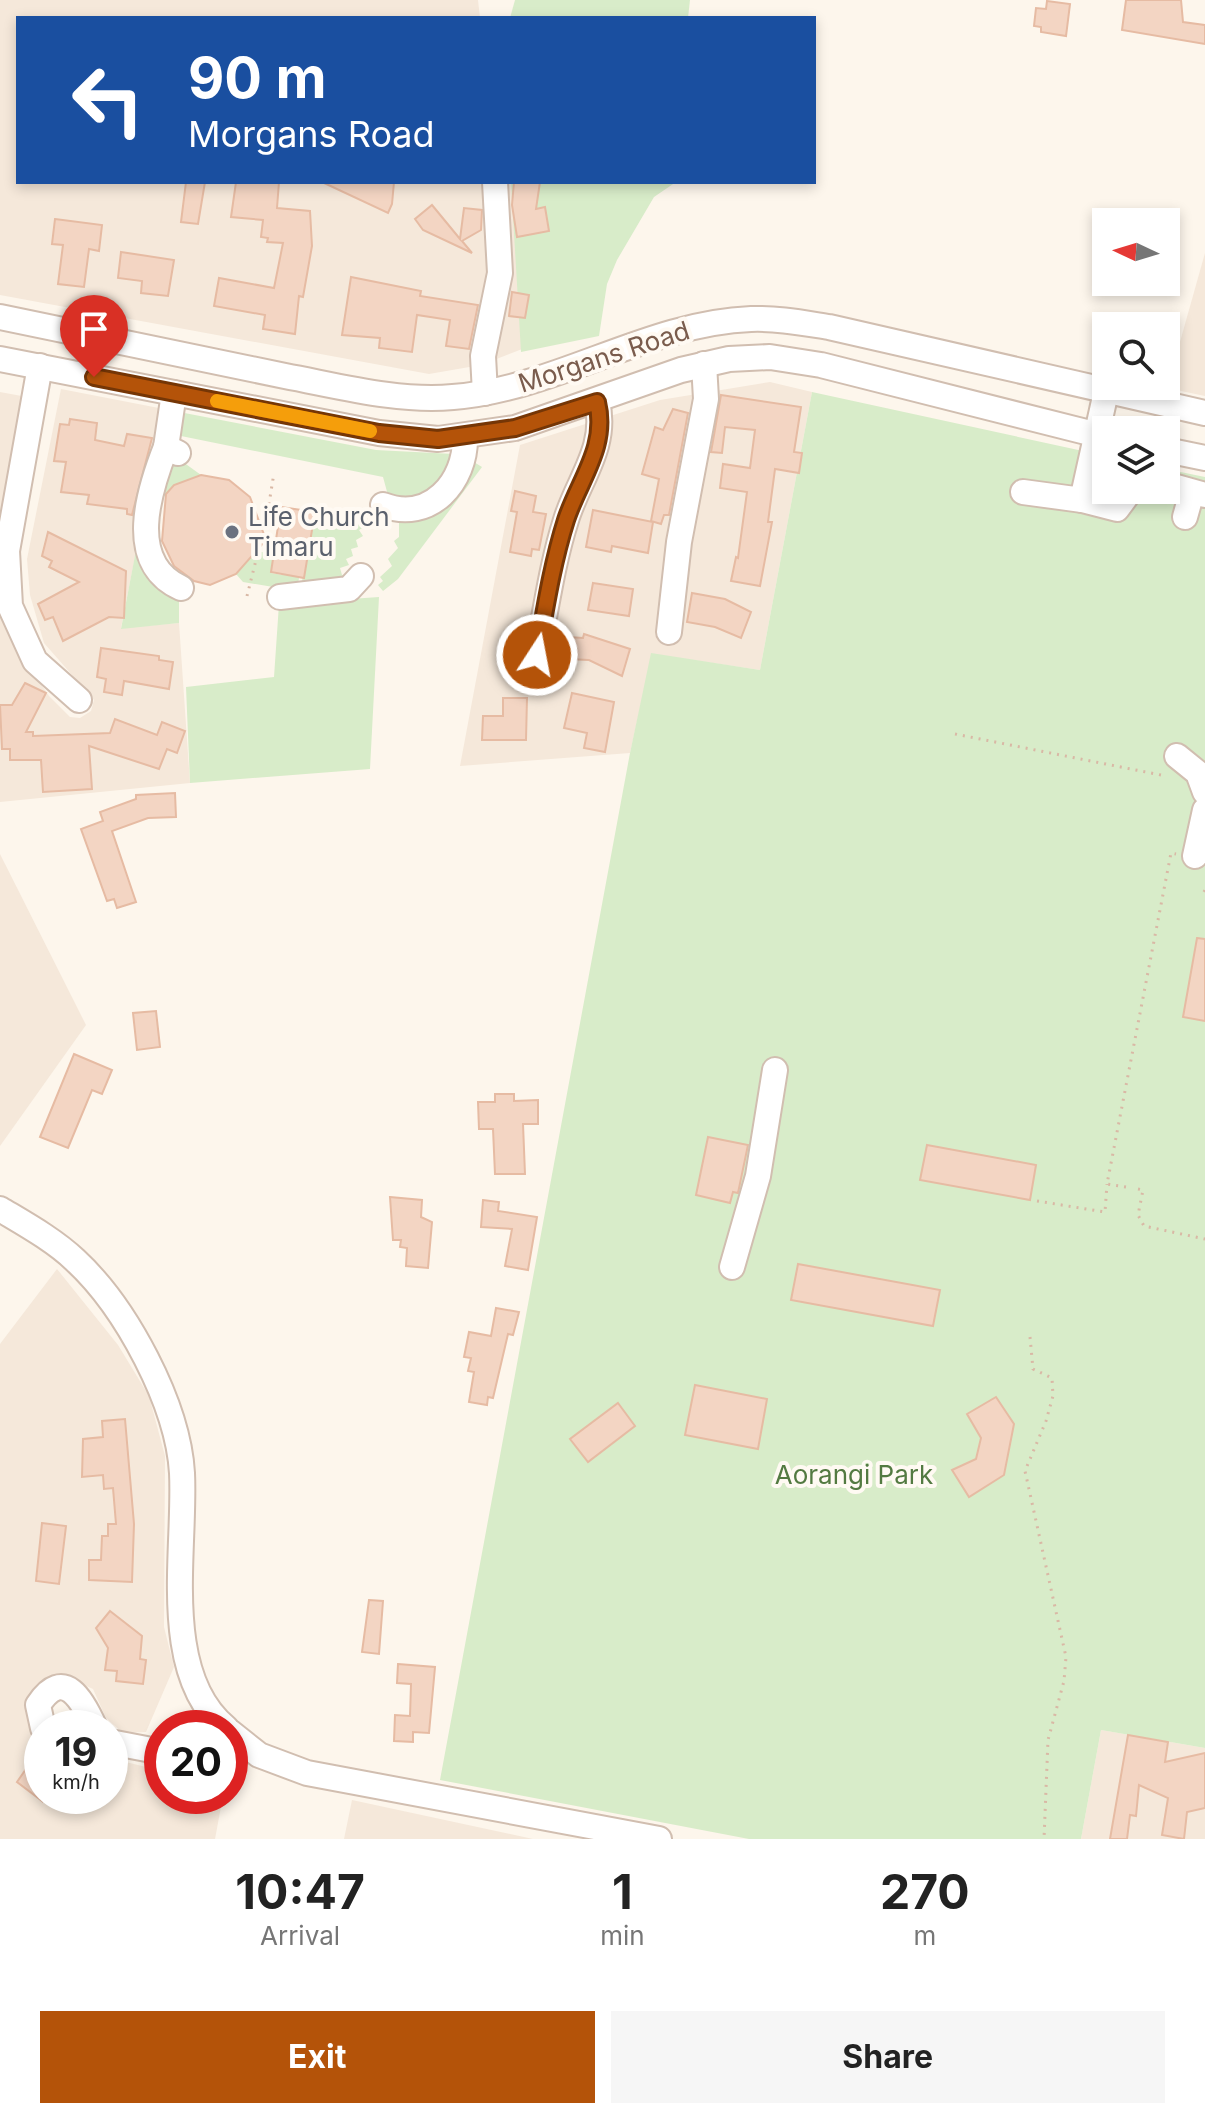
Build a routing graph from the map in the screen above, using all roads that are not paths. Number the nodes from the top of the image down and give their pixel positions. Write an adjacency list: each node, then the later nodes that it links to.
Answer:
1 (495, 184): 8 (street)
2 (0, 317): 8 (street, Morgans Road)
3 (0, 359): 5 (street, Morgans Road)
4 (704, 364): 10 (street, Morgans Road); 12 (street, Morgans Road); 28 (street)
5 (40, 366): 7 (street, Morgans Road); 30 (street)
6 (1092, 389): 8 (street, Morgans Road)
7 (174, 393): 13 (street, Morgans Road); 26 (street)
8 (485, 393)
9 (1144, 400): 11 (street, Morgans Road)
10 (597, 402): 13 (street, Morgans Road); 29 (street)
11 (1205, 413)
12 (1092, 434)
13 (465, 437): 23 (street)
14 (1180, 453): 15 (street)
15 (1205, 458)
16 (1092, 468): 19 (street)
17 (1023, 492): 19 (street)
18 (1198, 494): 24 (street)
19 (1082, 500): 20 (street)
20 (1092, 503)
21 (1098, 504): 22 (street)
22 (1121, 504)
23 (390, 513)
24 (1185, 517)
25 (361, 576): 27 (street)
26 (181, 588)
27 (280, 597)
28 (669, 632)
29 (537, 655)
30 (79, 700)
31 (1175, 767): 32 (street)
32 (1205, 792)
33 (1205, 810): 34 (street)
34 (1191, 856)
35 (775, 1070): 37 (street)
36 (0, 1209): 40 (street)
37 (732, 1267)
38 (37, 1710): 39 (street)
39 (88, 1710)
40 (209, 1710)
41 (248, 1746): 42 (street)
42 (659, 1839)

